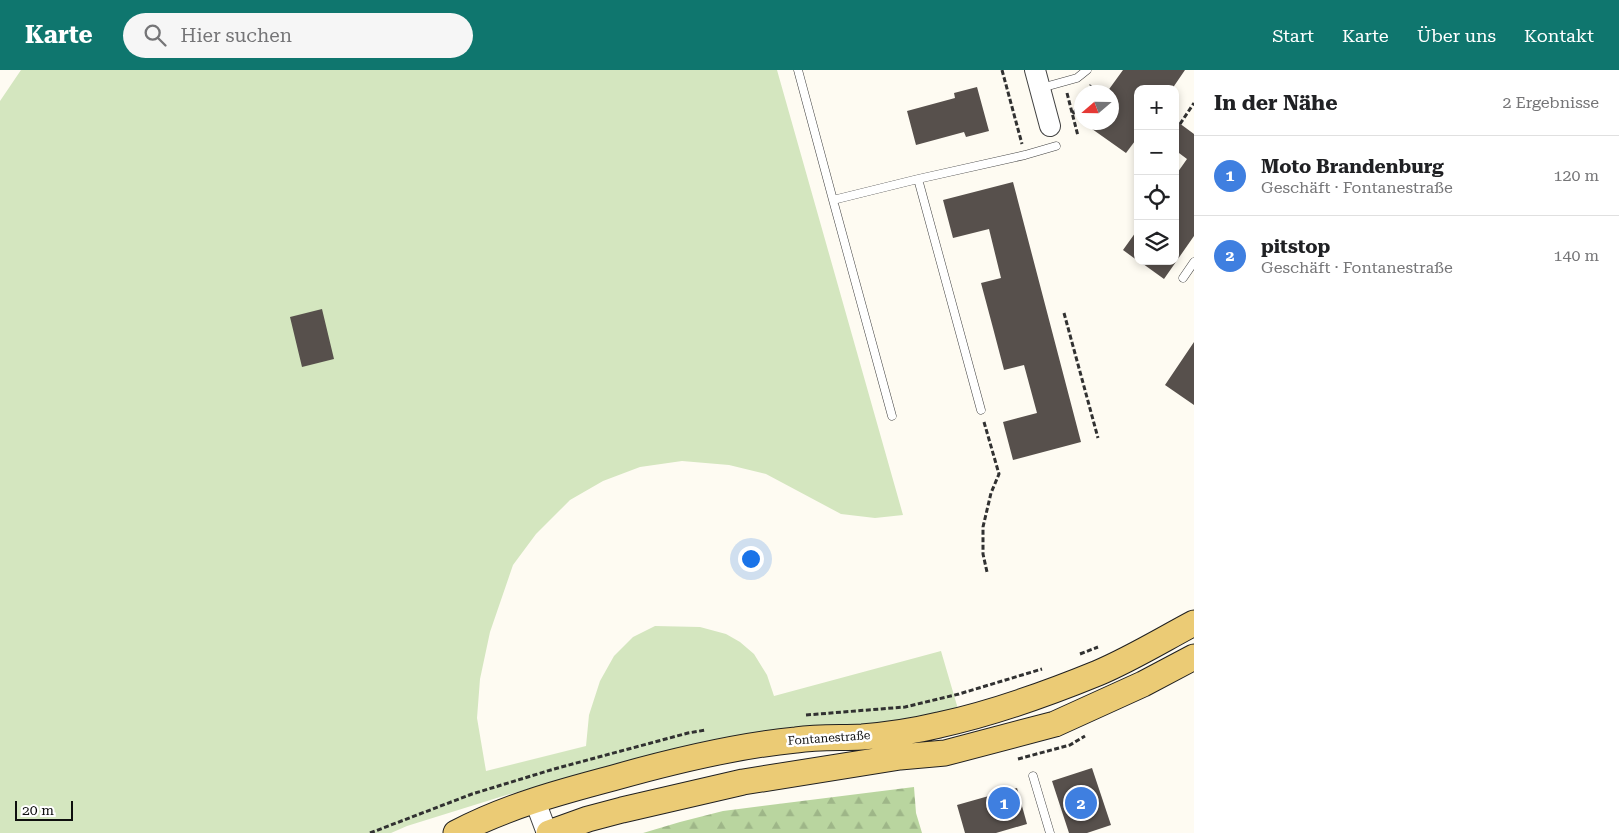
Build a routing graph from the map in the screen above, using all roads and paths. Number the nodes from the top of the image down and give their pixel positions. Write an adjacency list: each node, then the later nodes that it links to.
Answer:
1 (798, 70): 14 (lane)
2 (1002, 70): 12 (path)
3 (1087, 70): 5 (lane)
4 (1037, 79): 5 (lane); 9 (street)
5 (1064, 82): 7 (path)
6 (1194, 103): 8 (path)
7 (1073, 114): 10 (path)
8 (1180, 124)
9 (1050, 126)
10 (1078, 136)
11 (1056, 146): 12 (lane)
12 (1025, 155): 13 (lane)
13 (918, 178): 14 (lane); 18 (lane)
14 (833, 200): 19 (lane)
15 (1194, 262): 16 (lane)
16 (1183, 278)
17 (1064, 313): 20 (path)
18 (981, 410): 21 (path)
19 (892, 416)
20 (1098, 438)
21 (987, 572)
22 (1194, 623): 30 (main road, Fontanestraße)
23 (1102, 645): 24 (path)
24 (1079, 655)
25 (1194, 657): 33 (main road)
26 (1047, 667): 27 (path)
27 (1013, 678)
28 (554, 769): 31 (path)
29 (1033, 776): 34 (lane)
30 (536, 800): 32 (main road, Fontanestraße); 33 (street)
31 (370, 833)
32 (456, 833)
33 (548, 833)
34 (1050, 833)

